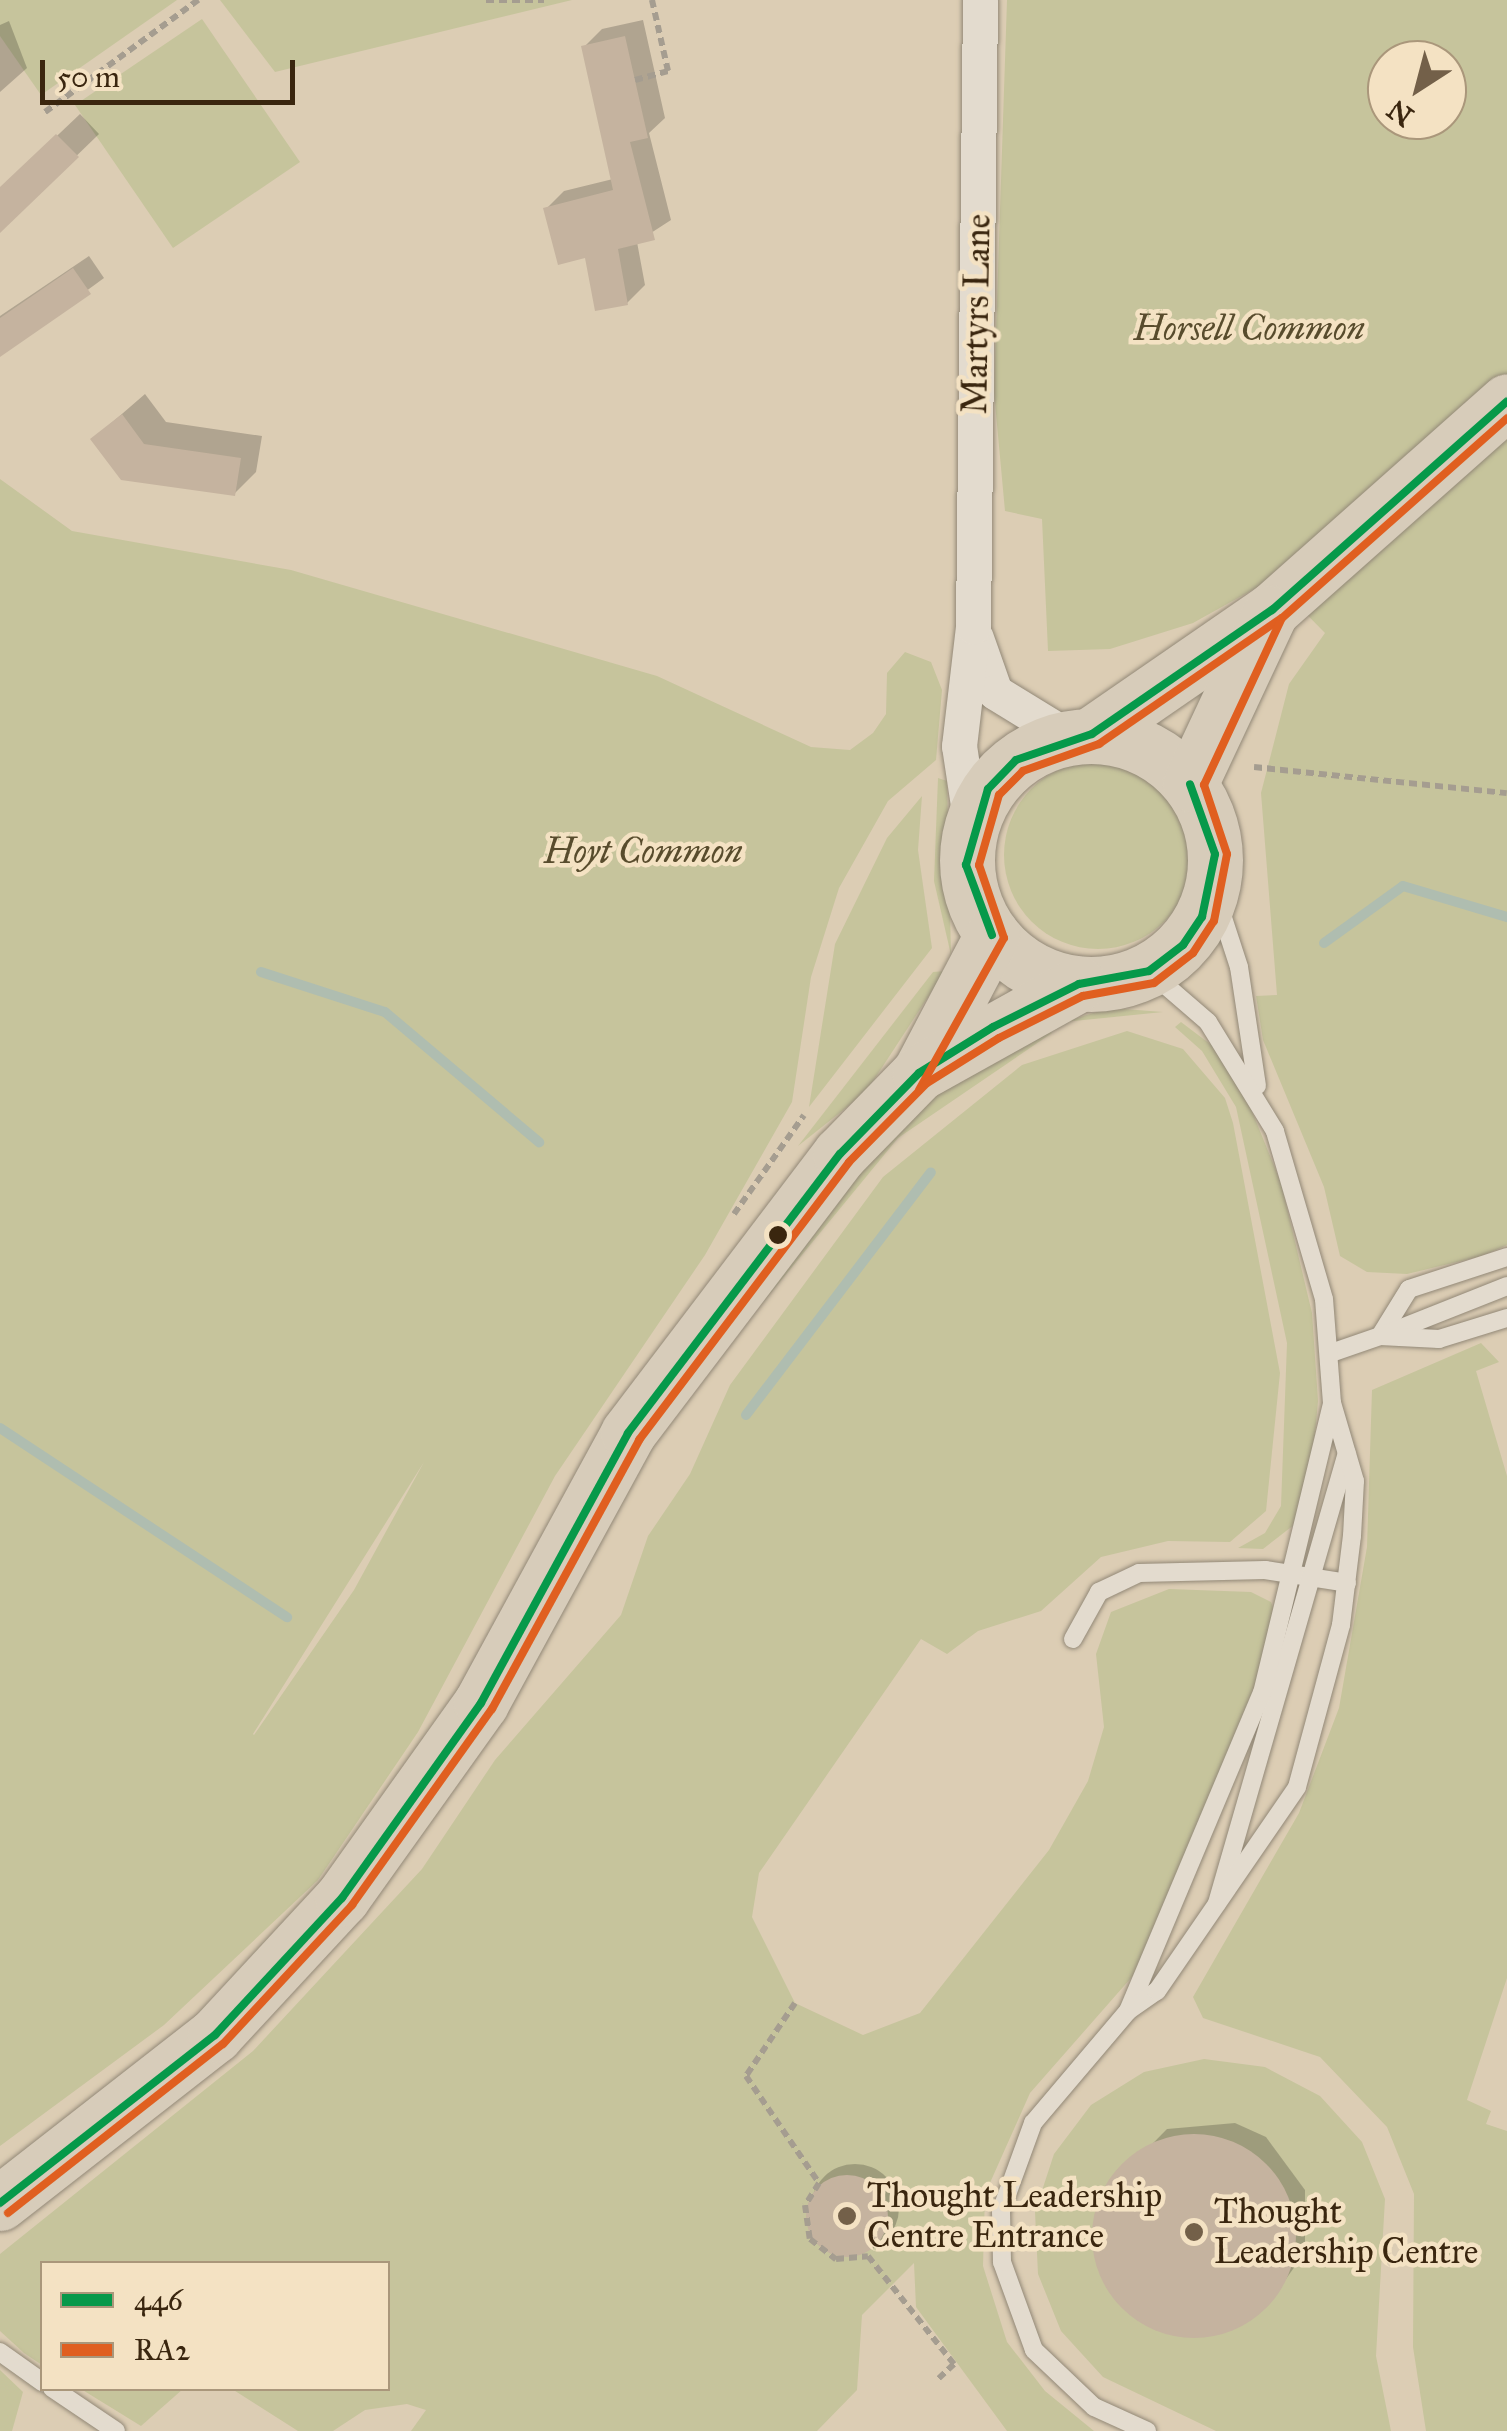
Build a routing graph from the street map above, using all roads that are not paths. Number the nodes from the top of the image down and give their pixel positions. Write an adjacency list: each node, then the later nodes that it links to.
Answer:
1 (980, 0): 4 (street, Martyrs Lane)
2 (1507, 401): 3 (main road)
3 (1272, 610): 5 (main road); 6 (main road)
4 (972, 627): 5 (street, Martyrs Lane); 7 (street, Martyrs Lane)
5 (1081, 736): 6 (main road); 7 (main road)
6 (1190, 784): 8 (main road)
7 (971, 825): 9 (main road)
8 (1213, 887): 10 (main road); 13 (lane)
9 (992, 935): 11 (main road); 12 (main road)
10 (1150, 970): 11 (main road); 13 (lane)
11 (1079, 984): 12 (main road)
12 (919, 1073): 26 (main road)
13 (1258, 1092): 18 (lane)
14 (1507, 1257): 17 (lane)
15 (1507, 1286): 17 (lane)
16 (1507, 1318): 17 (lane)
17 (1380, 1336): 18 (lane)
18 (1331, 1353): 19 (lane)
19 (1332, 1403): 20 (lane); 21 (lane)
20 (1346, 1453): 21 (lane); 22 (lane)
21 (1306, 1575): 22 (lane); 23 (lane); 24 (lane); 25 (lane)
22 (1347, 1583): 24 (lane)
23 (1074, 1639)
24 (1218, 1903): 25 (lane)
25 (1128, 2011): 31 (lane)
26 (0, 2202)
27 (0, 2352): 28 (lane)
28 (40, 2381)
29 (56, 2391): 30 (lane)
30 (116, 2431)
31 (1148, 2431)

